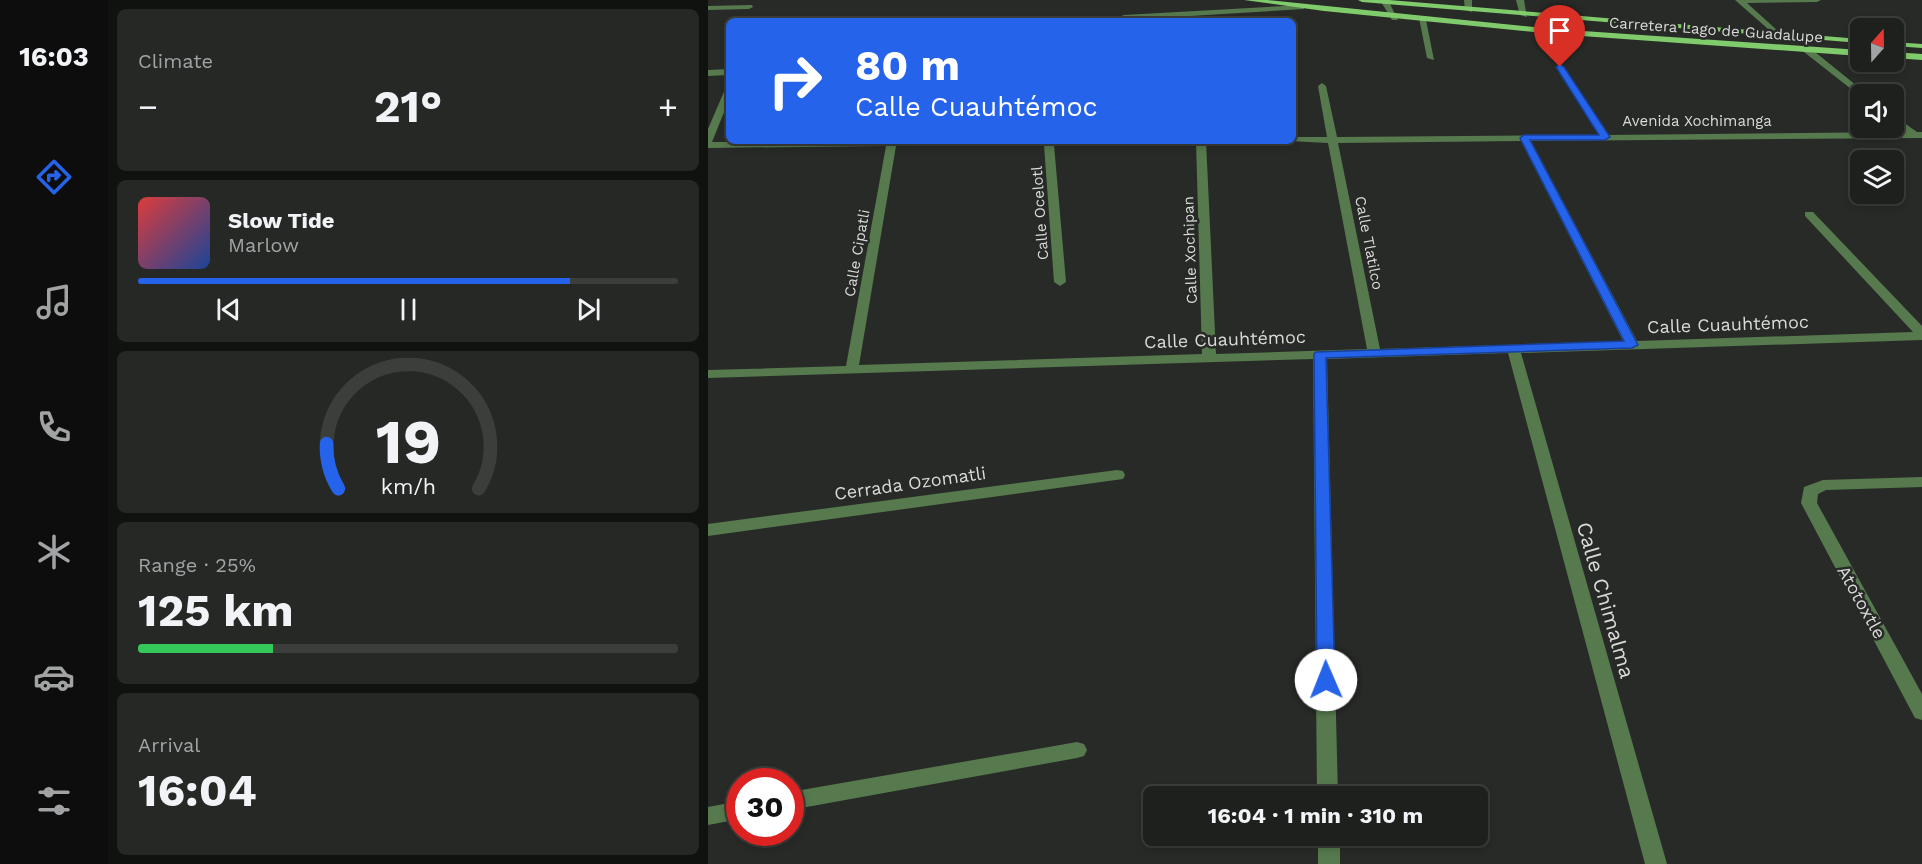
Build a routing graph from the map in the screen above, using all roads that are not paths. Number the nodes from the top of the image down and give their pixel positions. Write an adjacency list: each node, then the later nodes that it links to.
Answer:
1 (1236, 0): 14 (street)
2 (1248, 0): 11 (main road, Carretera Lago de Guadalupe)
3 (1362, 0): 8 (main road, Carretera Lago de Guadalupe)
4 (1468, 0): 13 (street)
5 (1520, 0): 15 (street)
6 (1817, 0): 7 (street)
7 (1740, 1): 20 (street)
8 (1385, 2): 9 (main road, Carretera Lago de Guadalupe); 18 (street)
9 (1444, 4): 13 (main road, Carretera Lago de Guadalupe)
10 (749, 7): 12 (street)
11 (1301, 7): 14 (street); 18 (main road, Carretera Lago de Guadalupe)
12 (708, 8)
13 (1469, 10): 15 (main road, Carretera Lago de Guadalupe)
14 (1231, 11): 17 (street)
15 (1524, 15): 20 (main road, Carretera Lago de Guadalupe)
16 (1121, 18): 17 (street)
17 (1167, 18)
18 (1395, 18): 19 (main road, Carretera Lago de Guadalupe)
19 (1422, 20): 24 (main road, Carretera Lago de Guadalupe); 28 (street)
20 (1776, 34): 21 (main road, Carretera Lago de Guadalupe)
21 (1850, 40)
22 (1904, 45): 23 (main road)
23 (1922, 46)
24 (1807, 50): 25 (main road, Carretera Lago de Guadalupe); 32 (street)
25 (1850, 52)
26 (1904, 56): 27 (main road)
27 (1922, 57)
28 (1431, 58)
29 (1560, 67): 36 (street)
30 (726, 72): 31 (street)
31 (708, 73)
32 (1850, 84)
33 (1322, 87): 40 (street, Calle Tlatilco)
34 (726, 97): 41 (street)
35 (1904, 126): 37 (street)
36 (1605, 137): 37 (street, Avenida Xochimanga); 38 (street, Avenida Xochimanga)
37 (1919, 137)
38 (1524, 138): 40 (street, Avenida Xochimanga); 49 (street)
39 (1296, 140): 40 (street, Avenida Xochimanga)
40 (1334, 140): 51 (street, Calle Tlatilco)
41 (708, 143): 42 (street)
42 (726, 143)
43 (892, 144): 54 (street, Calle Cipatli)
44 (1049, 144): 47 (street, Calle Ocelotl)
45 (1200, 144): 53 (street, Calle Xochipan)
46 (1809, 214): 48 (street)
47 (1060, 282)
48 (1922, 335): 49 (street, Calle Cuauhtémoc)
49 (1632, 345): 50 (street, Calle Cuauhtémoc)
50 (1513, 348): 51 (street, Calle Cuauhtémoc); 67 (street, Calle Chimalma)
51 (1374, 352): 52 (street, Calle Cuauhtémoc)
52 (1320, 354): 53 (street, Calle Cuauhtémoc); 61 (street)
53 (1209, 357): 54 (street, Calle Cuauhtémoc)
54 (852, 368): 55 (street, Calle Cuauhtémoc)
55 (708, 374)
56 (1117, 475): 58 (street, Cerrada Ozomatli)
57 (1922, 482): 59 (street, Atotoxtle)
58 (708, 530)
59 (1922, 712)
60 (1077, 750): 62 (street)
61 (1328, 786)
62 (804, 799)
63 (726, 813): 64 (street)
64 (708, 816)
65 (1329, 846): 66 (street)
66 (1329, 864)
67 (1656, 864)

